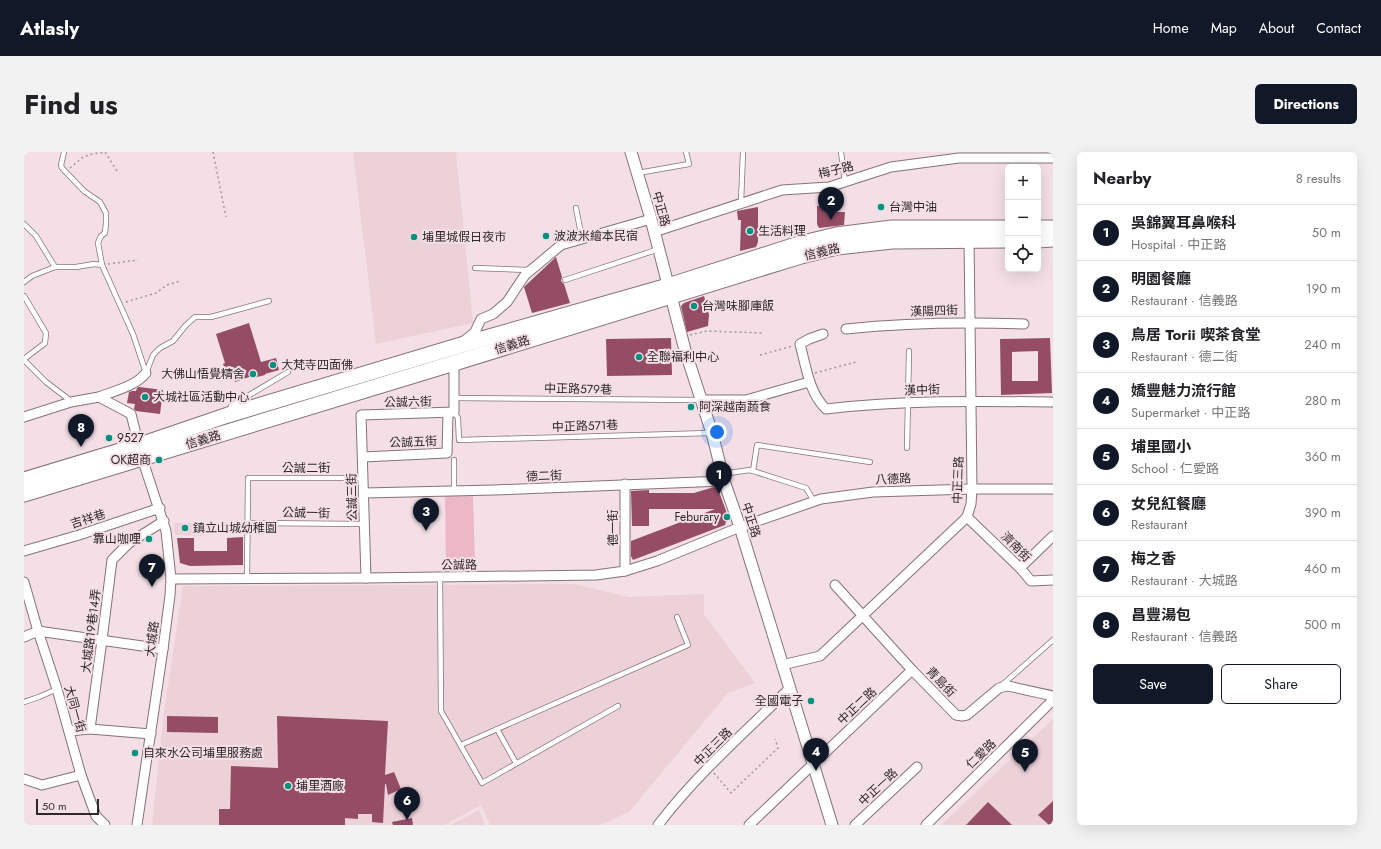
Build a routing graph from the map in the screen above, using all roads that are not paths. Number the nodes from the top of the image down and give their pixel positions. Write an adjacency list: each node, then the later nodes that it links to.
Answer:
1 (64, 152): 25 (lane)
2 (631, 152): 9 (street, 中正路)
3 (686, 152): 9 (lane)
4 (743, 152): 11 (lane)
5 (841, 152): 10 (lane)
6 (995, 155): 7 (street, 梅子路); 8 (street, 梅子路)
7 (946, 156): 10 (street, 梅子路)
8 (1053, 158)
9 (637, 173): 13 (street, 中正路)
10 (844, 182): 11 (street, 梅子路)
11 (741, 203): 18 (street, 梅子路)
12 (576, 208): 20 (lane)
13 (651, 219): 18 (street, 中正路); 20 (street)
14 (24, 224): 26 (lane)
15 (1005, 228): 19 (main road, 信義路)
16 (1041, 228): 17 (main road)
17 (1053, 228)
18 (654, 232): 24 (street, 中正路)
19 (969, 234): 22 (main road, 信義路); 31 (main road, 信義路); 34 (street, 中正三路)
20 (582, 238): 28 (street)
21 (1053, 239): 23 (main road)
22 (1005, 240)
23 (1041, 240)
24 (659, 249): 29 (lane); 31 (street, 中正路)
25 (102, 265): 26 (lane); 44 (lane)
26 (55, 267): 30 (lane)
27 (475, 268): 28 (lane)
28 (531, 270): 38 (street)
29 (565, 280)
30 (24, 282)
31 (669, 291): 38 (main road, 信義路); 42 (main road, 信義路); 49 (street, 中正路)
32 (24, 296): 40 (lane)
33 (270, 301): 44 (lane)
34 (971, 322): 35 (street, 漢陽四街); 36 (street, 漢陽四街); 50 (street, 中正三路)
35 (1024, 324)
36 (846, 329)
37 (823, 334): 46 (street)
38 (457, 346): 41 (main road, 信義路)
39 (909, 351): 53 (lane)
40 (24, 360): 51 (lane)
41 (404, 362): 45 (main road); 55 (main road, 信義路)
42 (454, 363): 45 (main road, 信義路); 48 (street)
43 (288, 372): 55 (lane)
44 (146, 373): 47 (street)
45 (408, 377): 60 (main road, 信義路)
46 (809, 378): 49 (street); 53 (street, 漢中街)
47 (99, 397): 51 (street); 60 (street, 大城路)
48 (454, 398): 49 (lane, 中正路579巷); 54 (street)
49 (702, 400): 58 (street, 中正路)
50 (971, 401): 52 (street, 漢中街); 53 (street, 漢中街); 69 (street, 中正三路)
51 (71, 402): 57 (street)
52 (1051, 402)
53 (908, 403): 59 (lane)
54 (451, 413): 56 (street, 公誠六街); 58 (lane, 中正路571巷); 61 (street, 公誠五街)
55 (228, 415): 60 (main road, 信義路)
56 (361, 415): 61 (street, 公誠三街)
57 (24, 417)
58 (712, 433): 66 (street, 中正路)
59 (907, 448)
60 (141, 452): 67 (main road, 信義路); 73 (main road, 信義路); 75 (street, 大城路)
61 (363, 456): 65 (street, 公誠三街)
62 (454, 460): 71 (lane)
63 (870, 462): 64 (lane)
64 (753, 471): 66 (lane); 74 (lane)
65 (363, 478): 72 (street, 公誠三街); 78 (lane, 公誠二街)
66 (723, 478): 68 (street, 德二街); 80 (street, 中正路)
67 (24, 480)
68 (625, 484): 71 (street, 德二街); 84 (street, 德一街)
69 (972, 489): 70 (street, 八德路); 74 (street, 八德路); 76 (street, 中正三路)
70 (1053, 489)
71 (454, 491): 72 (street, 德二街)
72 (364, 493): 79 (street, 公誠三街)
73 (24, 494)
74 (815, 502): 80 (street, 八德路)
75 (160, 508): 77 (street, 大城路); 82 (street, 吉祥巷)
76 (967, 517): 83 (street, 濟南街); 92 (street, 中正三路)
77 (164, 521): 88 (street, 大城路); 96 (street, 大城路19巷14弄)
78 (248, 523): 79 (lane, 公誠一街); 86 (lane)
79 (364, 524): 87 (street, 公誠三街)
80 (740, 527): 84 (street, 公誠路); 99 (street, 中正路)
81 (1053, 536): 83 (street)
82 (24, 551)
83 (1020, 568): 89 (street, 濟南街)
84 (625, 571): 85 (street, 公誠路)
85 (440, 577): 87 (street, 公誠路); 112 (lane)
86 (247, 578): 87 (street, 公誠路); 88 (street, 公誠路)
87 (366, 578)
88 (171, 579): 98 (street, 大城路)
89 (1053, 580)
90 (24, 582): 94 (street, 大同一街)
91 (835, 585): 92 (street, 青島街)
92 (863, 616): 99 (street, 中正三路); 100 (street, 青島街)
93 (677, 617): 109 (lane)
94 (38, 631): 95 (street); 96 (street); 102 (street, 大同一街)
95 (24, 636)
96 (102, 640): 98 (street); 108 (street, 大城路19巷14弄)
97 (1053, 640): 101 (lane)
98 (163, 650): 111 (street, 大城路)
99 (782, 665): 103 (street, 中正路)
100 (912, 670): 101 (street, 青島街); 116 (street, 中正二路)
101 (999, 688): 104 (street)
102 (57, 689): 106 (lane); 110 (street, 大同一街)
103 (789, 689): 116 (street, 中正路); 122 (street, 中正三路)
104 (1053, 696)
105 (1053, 700): 126 (street, 仁愛路)
106 (24, 702)
107 (618, 706): 115 (lane)
108 (90, 729): 110 (street); 111 (street)
109 (497, 729): 112 (lane); 115 (lane)
110 (69, 730): 118 (street, 大同一街)
111 (151, 734): 113 (street, 大城路)
112 (461, 745): 115 (lane)
113 (148, 754): 114 (lane); 121 (street, 大城路)
114 (161, 755)
115 (516, 763)
116 (813, 764): 123 (street, 中正二路); 124 (street, 中正路)
117 (917, 767): 125 (street, 中正一路)
118 (81, 775): 119 (street); 120 (street, 大同一街)
119 (24, 778)
120 (105, 825)
121 (137, 825)
122 (658, 825)
123 (748, 825)
124 (832, 825)
125 (855, 825)
126 (926, 825)

